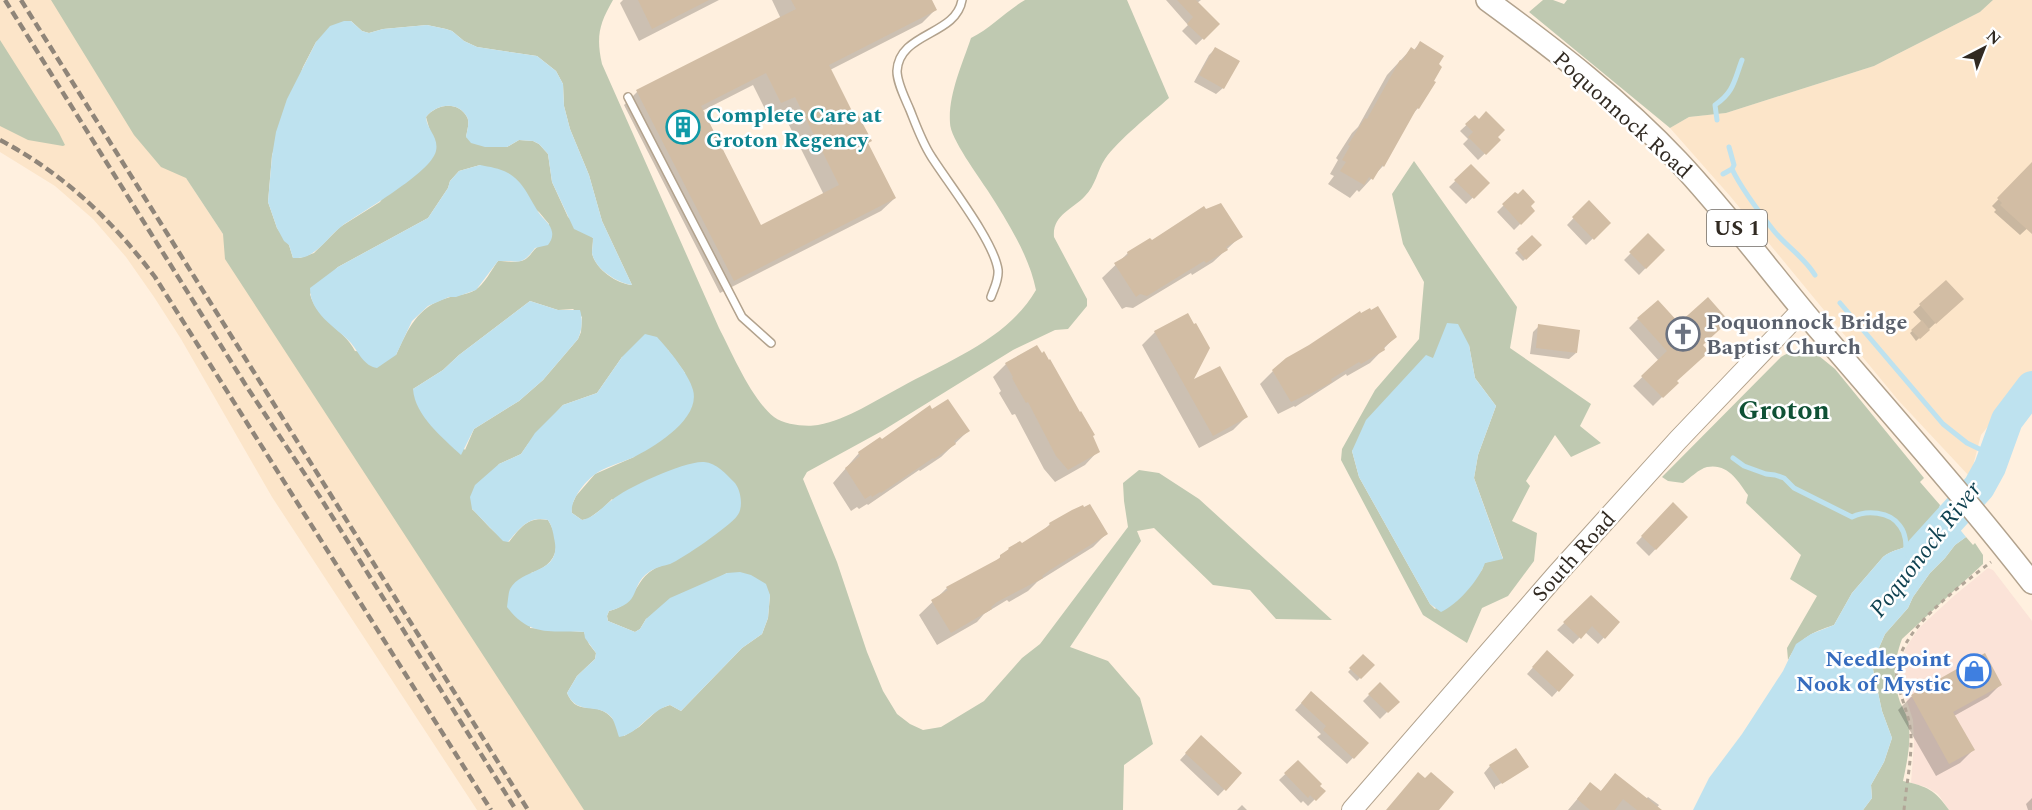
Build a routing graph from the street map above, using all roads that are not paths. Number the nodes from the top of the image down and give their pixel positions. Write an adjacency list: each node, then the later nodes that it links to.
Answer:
1 (962, 0): 4 (lane)
2 (1487, 0): 5 (main road, Poquonnock Road / US 1)
3 (628, 97): 6 (lane)
4 (991, 297)
5 (1802, 310): 7 (main road, Poquonnock Road / US 1); 8 (main road, South Road)
6 (771, 343)
7 (2032, 581)
8 (1352, 810)

